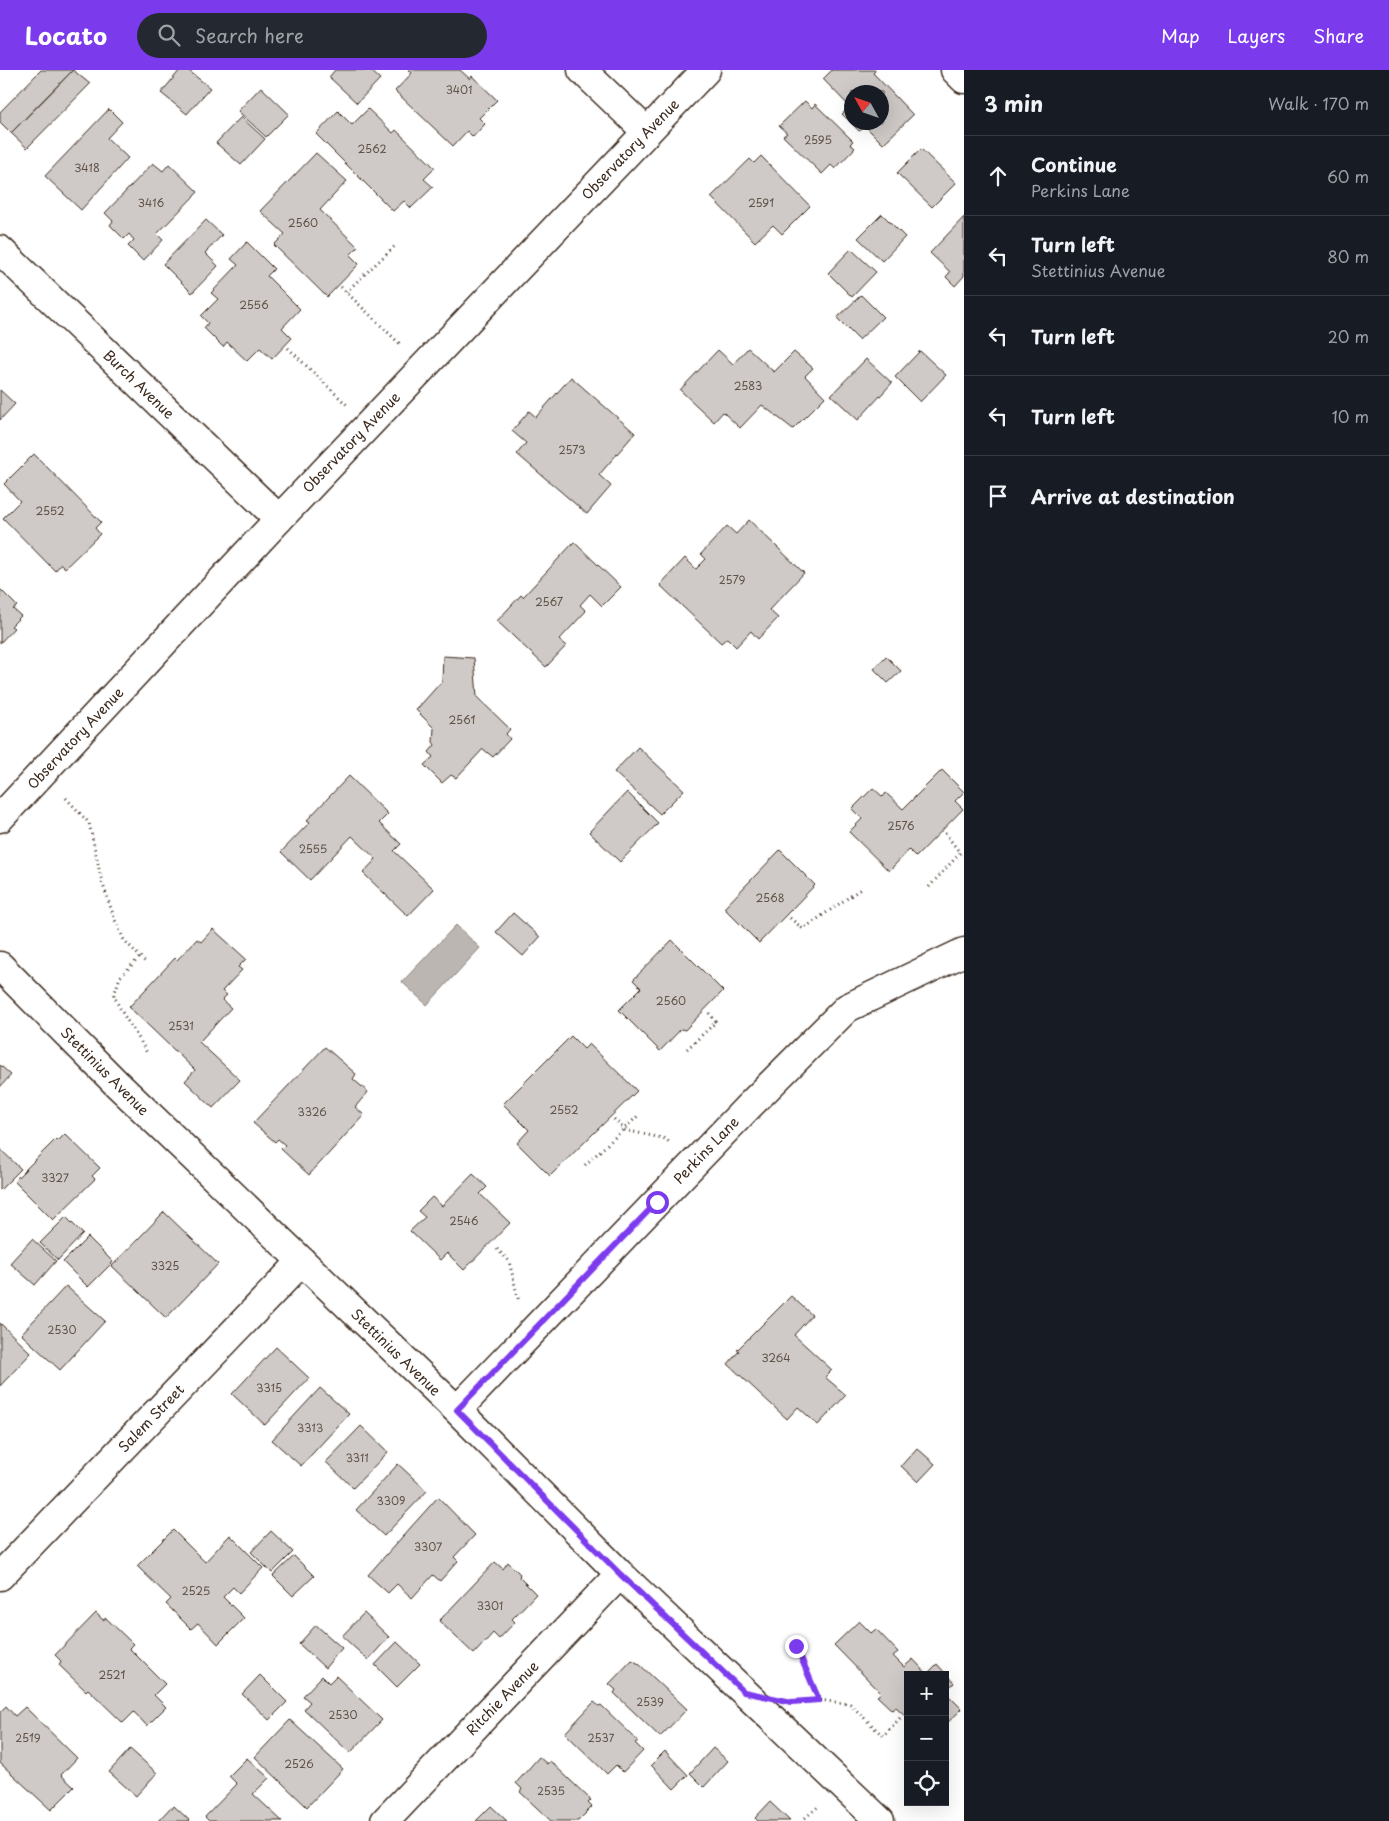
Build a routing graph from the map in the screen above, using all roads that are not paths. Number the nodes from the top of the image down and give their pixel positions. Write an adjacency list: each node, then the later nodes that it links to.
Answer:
1 (582, 70): 5 (street)
2 (706, 70): 5 (street, Observatory Avenue)
3 (955, 70): 4 (street)
4 (964, 79)
5 (647, 132): 7 (street, Observatory Avenue)
6 (0, 250): 7 (street, Burch Avenue)
7 (279, 519): 8 (street, Observatory Avenue)
8 (0, 818)
9 (964, 952): 12 (street, Perkins Lane)
10 (0, 966): 11 (street, Stettinius Avenue)
11 (302, 1261): 12 (street, Stettinius Avenue); 14 (street, Salem Street)
12 (457, 1410): 13 (street, Stettinius Avenue)
13 (620, 1574): 15 (street, Ritchie Avenue); 16 (street, Stettinius Avenue)
14 (0, 1576)
15 (385, 1821)
16 (880, 1821)

